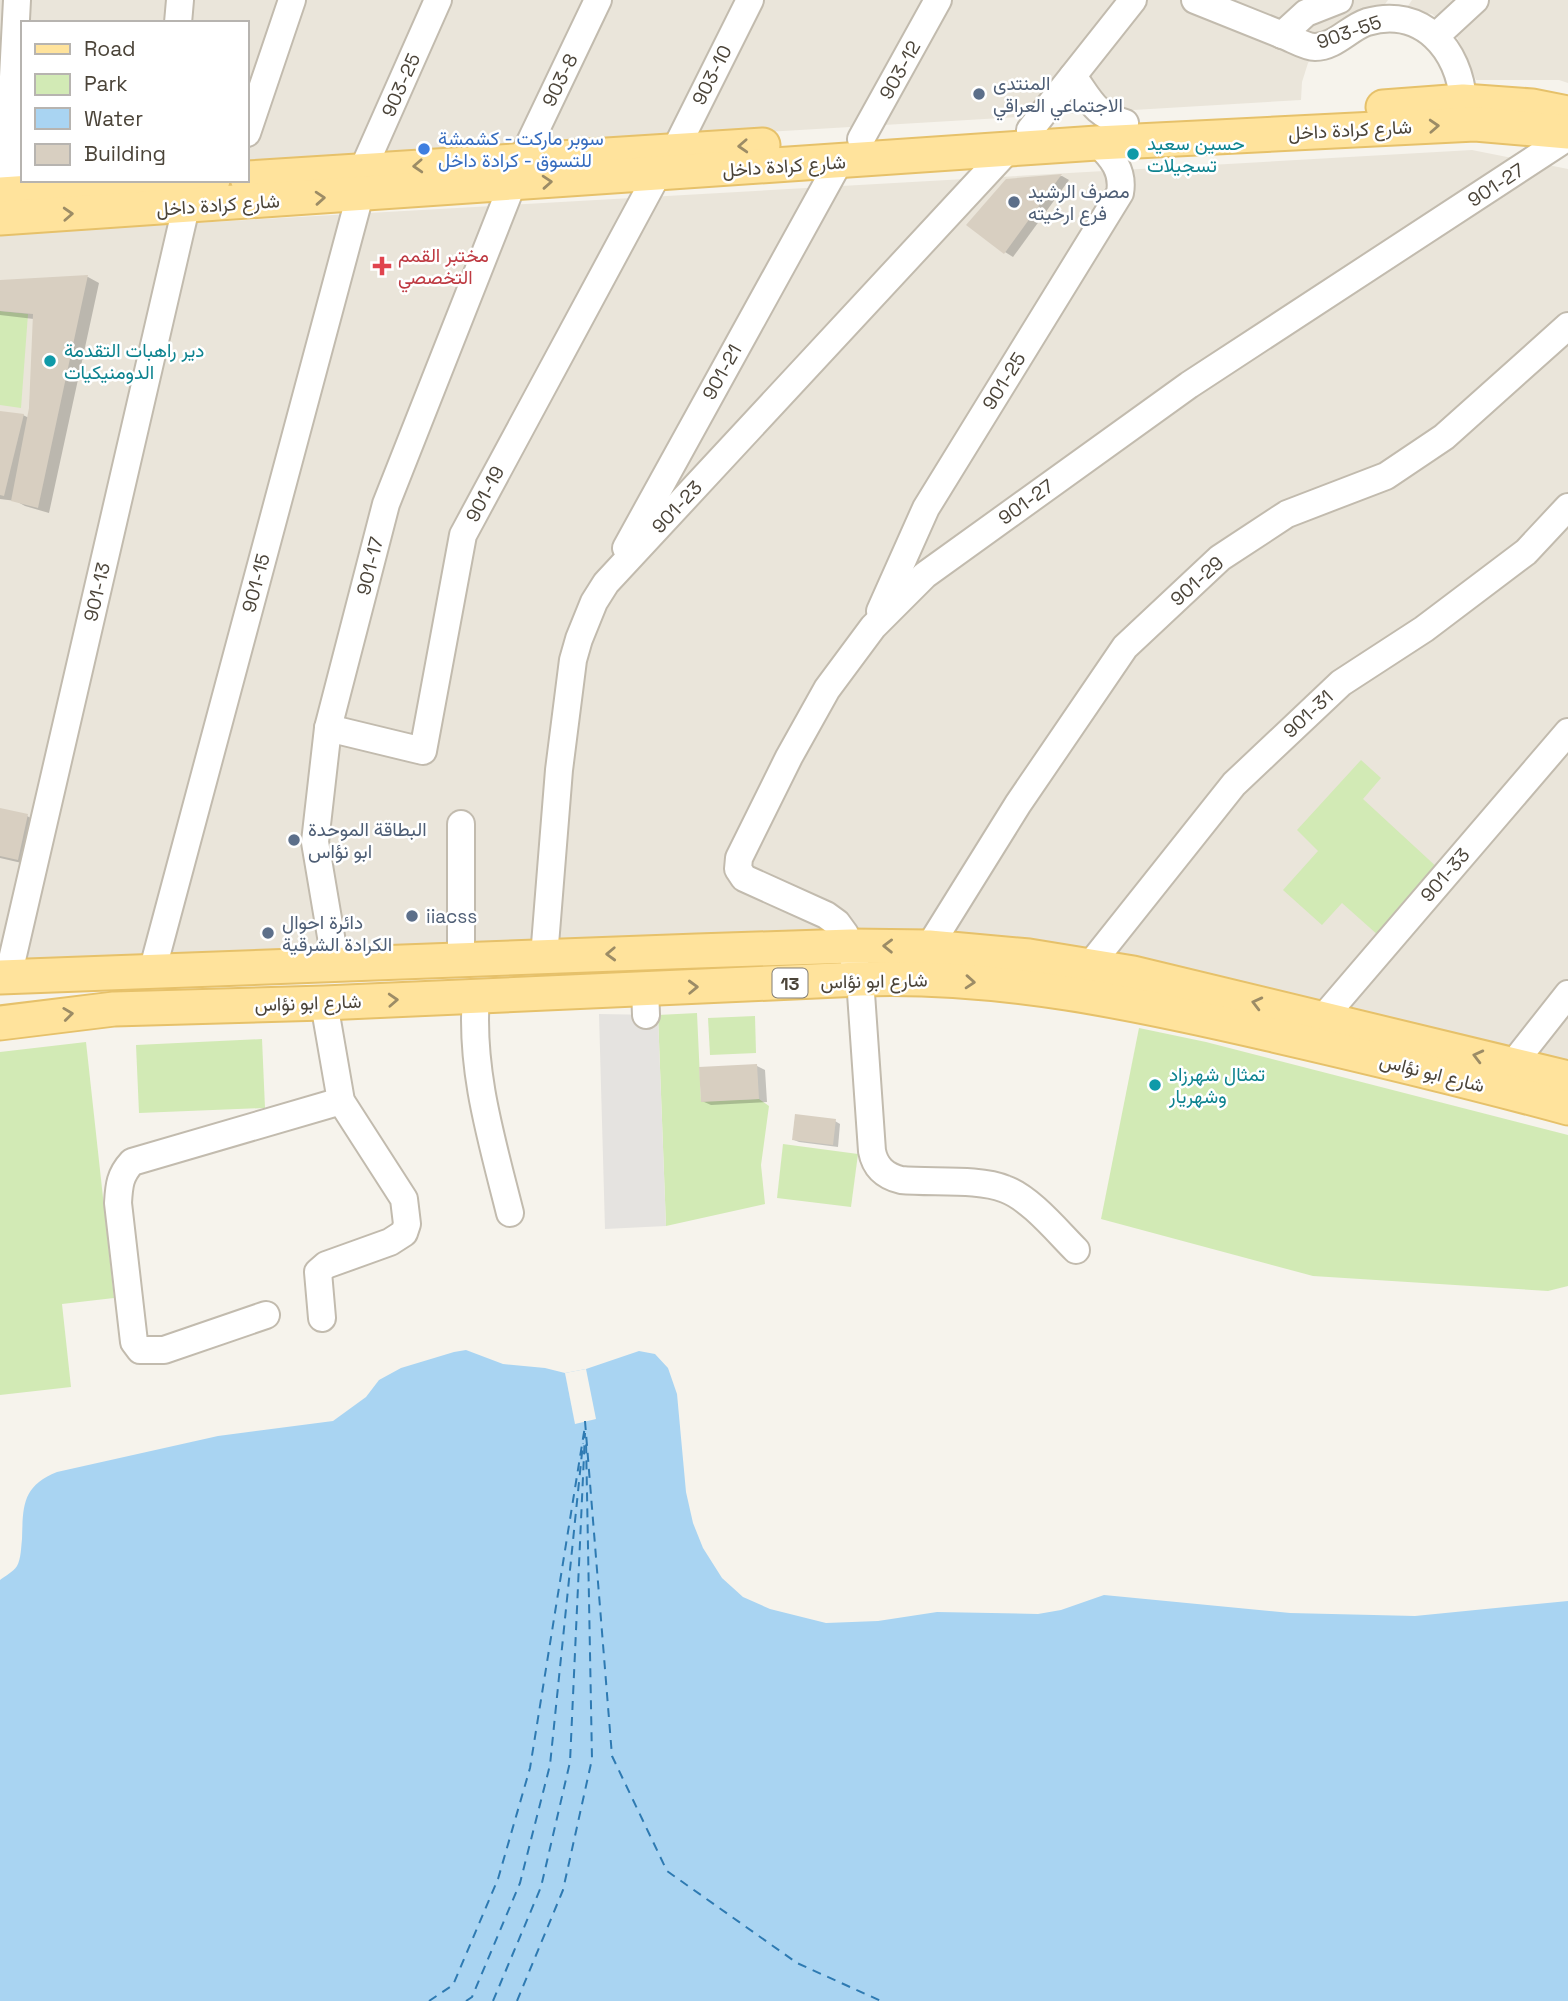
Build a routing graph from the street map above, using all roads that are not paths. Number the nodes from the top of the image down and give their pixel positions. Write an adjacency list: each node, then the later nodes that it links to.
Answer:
1 (17, 0): 16 (street)
2 (180, 0): 13 (street)
3 (292, 0): 21 (street)
4 (438, 0): 30 (street, 903-25)
5 (598, 0): 27 (street, 903-8)
6 (750, 0): 26 (street, 903-10)
7 (938, 0): 25 (street, 903-12)
8 (1133, 0): 17 (street, 901-23)
9 (1195, 0): 14 (street, 903-55)
10 (1339, 0): 14 (street)
11 (1475, 0): 15 (street)
12 (1394, 9): 14 (street, 903-55); 15 (street, 903-55)
13 (178, 21)
14 (1282, 35)
15 (1436, 36): 18 (street)
16 (7, 51): 31 (street)
17 (1073, 76): 20 (street); 23 (street, 901-23)
18 (1463, 101): 19 (main road, شارع كرادة داخل); 20 (main road, شارع كرادة داخل)
19 (1568, 113)
20 (1125, 124): 23 (main road, شارع كرادة داخل)
21 (248, 130)
22 (1568, 135): 24 (main road, شارع كرادة داخل, one-way to 22); 36 (street, 901-27)
23 (1019, 140): 24 (main road, شارع كرادة داخل); 25 (main road, شارع كرادة داخل); 35 (street, 901-23)
24 (1097, 143): 36 (street, 901-25)
25 (850, 150): 26 (main road, شارع كرادة داخل); 35 (street, 901-21)
26 (666, 162): 27 (main road, شارع كرادة داخل); 37 (street, 901-19)
27 (516, 173): 30 (main road, شارع كرادة داخل); 37 (street, 901-17)
28 (248, 178): 30 (main road, شارع كرادة داخل)
29 (162, 182): 31 (main road, شارع كرادة داخل)
30 (361, 182): 32 (main road, شارع كرادة داخل, one-way to 30); 46 (street, 901-15)
31 (2, 202): 32 (main road, شارع كرادة داخل, one-way to 32)
32 (186, 207): 47 (street, 901-13)
33 (1568, 326): 41 (street, 901-29)
34 (1568, 507): 45 (street, 901-31)
35 (606, 583): 42 (street, 901-23)
36 (873, 627): 40 (street, 901-27)
37 (328, 728): 44 (street, 901-17)
38 (1568, 732): 52 (street, 901-33)
39 (461, 824): 43 (street)
40 (850, 946): 41 (main road, شارع ابو نؤاس / 13, one-way to 40); 42 (main road, شارع ابو نؤاس / 13, one-way to 42); 48 (street, 901-27)
41 (929, 947): 45 (main road, شارع ابو نؤاس / 13)
42 (544, 957): 43 (main road, شارع ابو نؤاس / 13)
43 (461, 961): 44 (main road, شارع ابو نؤاس / 13)
44 (336, 965): 46 (main road, شارع ابو نؤاس / 13)
45 (1090, 965): 52 (main road, شارع ابو نؤاس / 13, one-way to 45)
46 (152, 972): 47 (main road, شارع ابو نؤاس / 13)
47 (4, 977)
48 (860, 979): 50 (main road, شارع ابو نؤاس / 13, one-way to 48); 57 (main road, شارع ابو نؤاس / 13, one-way to 57); 59 (street, 901-27)
49 (1568, 994): 54 (street)
50 (475, 996): 51 (main road, شارع ابو نؤاس / 13, one-way to 50); 58 (street)
51 (324, 1003): 53 (main road, شارع ابو نؤاس / 13, one-way to 51); 56 (street)
52 (1322, 1019): 54 (main road, شارع ابو نؤاس / 13, one-way to 52)
53 (0, 1023)
54 (1512, 1065): 55 (main road, شارع ابو نؤاس / 13)
55 (1568, 1078)
56 (341, 1101): 60 (street); 61 (street)
57 (1568, 1108)
58 (510, 1213)
59 (1076, 1250)
60 (266, 1315)
61 (323, 1318)

